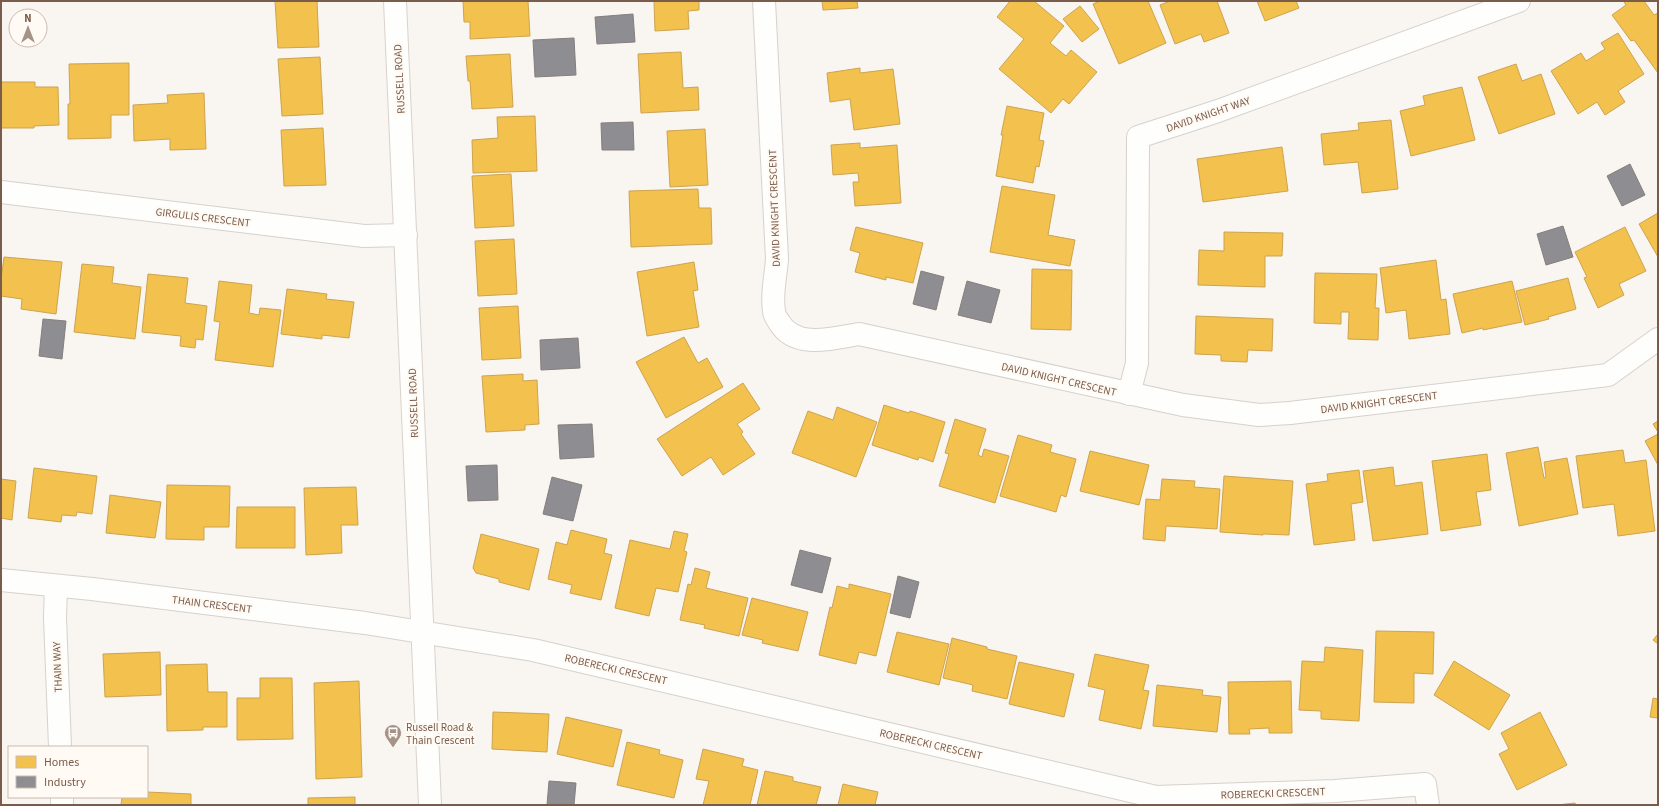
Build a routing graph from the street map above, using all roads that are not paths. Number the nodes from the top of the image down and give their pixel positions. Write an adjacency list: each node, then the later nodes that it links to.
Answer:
1 (395, 1): 5 (street, RUSSELL ROAD)
2 (764, 1): 7 (street, DAVID KNIGHT CRESCENT)
3 (1519, 1): 7 (street, DAVID KNIGHT WAY)
4 (1, 192): 5 (street, GIRGULIS CRESCENT)
5 (406, 235): 10 (street, RUSSELL ROAD)
6 (1658, 339): 7 (street, DAVID KNIGHT CRESCENT)
7 (1128, 394)
8 (1, 580): 9 (street, THAIN CRESCENT)
9 (56, 586): 10 (street, THAIN CRESCENT); 11 (street, THAIN WAY)
10 (422, 631): 12 (street, RUSSELL ROAD); 13 (street, ROBERECKI CRESCENT)
11 (60, 746)
12 (430, 805)
13 (1428, 805)

